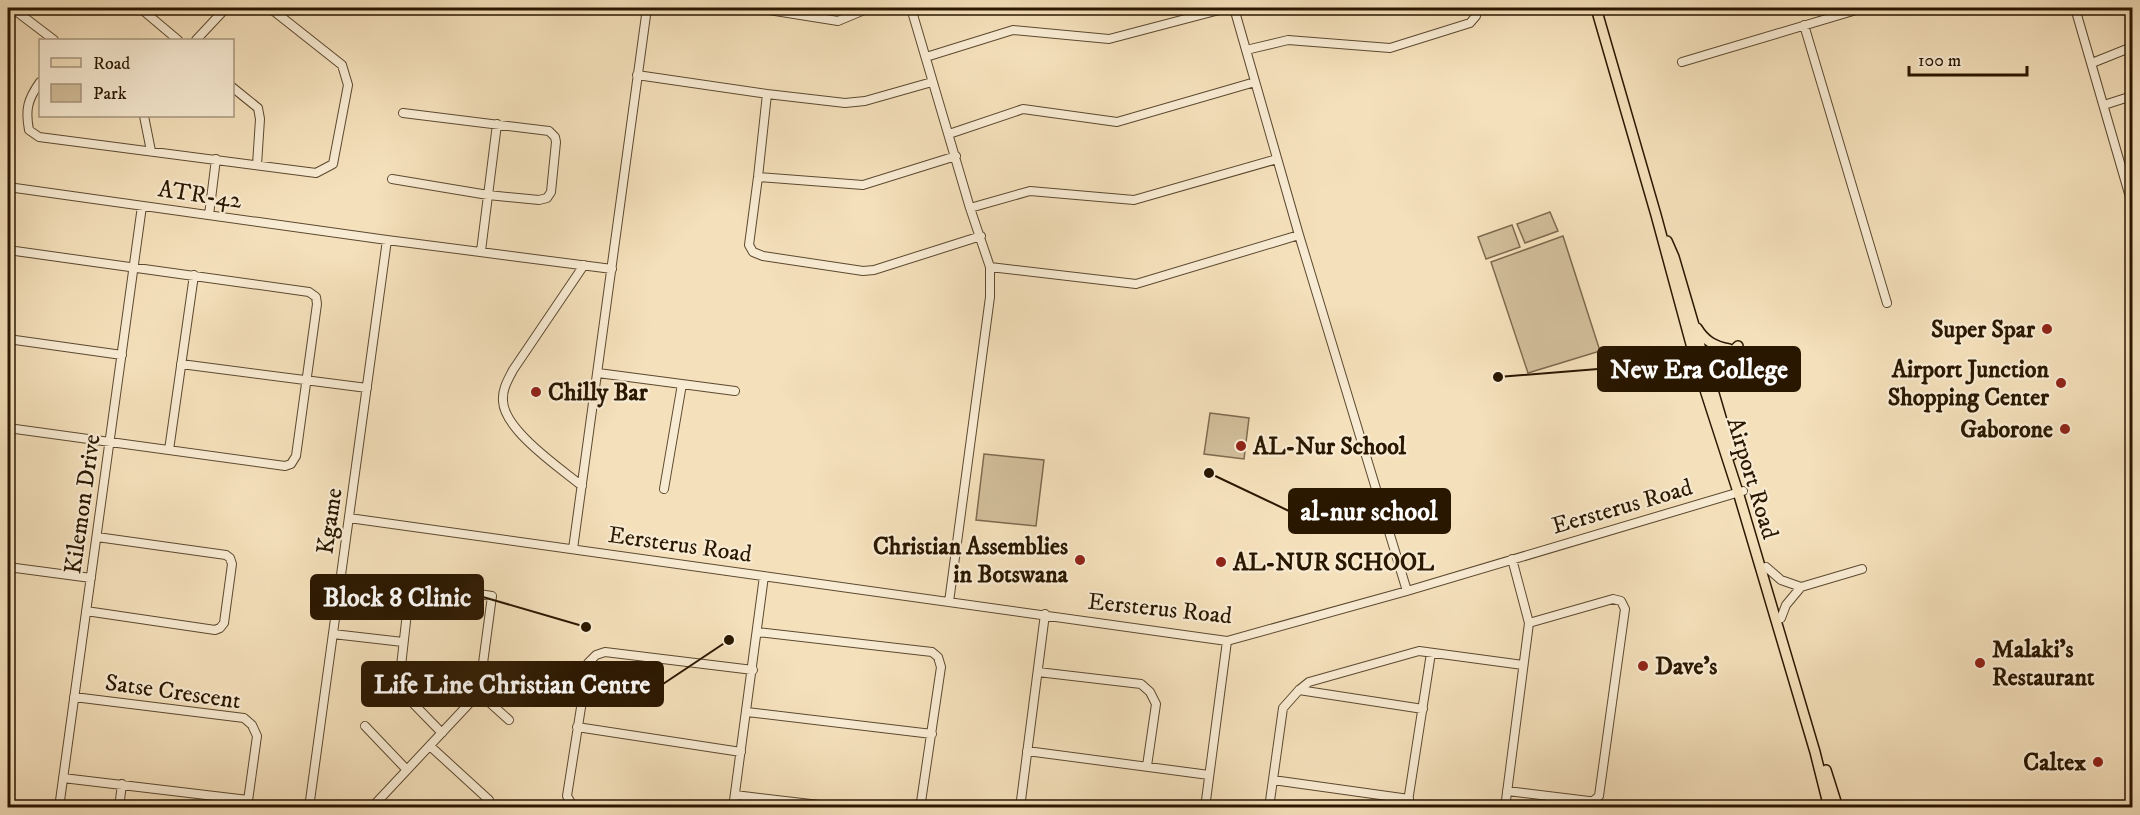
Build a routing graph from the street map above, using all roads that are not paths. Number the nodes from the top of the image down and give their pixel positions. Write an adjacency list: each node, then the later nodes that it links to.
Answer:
1 (12, 8): 16 (street)
2 (140, 8): 17 (street)
3 (226, 8): 18 (street)
4 (270, 8): 40 (street)
5 (647, 8): 24 (street)
6 (756, 8): 7 (street)
7 (862, 8)
8 (911, 8): 21 (street)
9 (1227, 8): 21 (street)
10 (1234, 8): 20 (street)
11 (1476, 8): 20 (street)
12 (1596, 8): 49 (main road, Airport Road)
13 (1863, 8): 15 (street)
14 (2075, 8): 23 (street)
15 (1804, 25): 22 (street); 60 (street)
16 (53, 39)
17 (177, 39)
18 (197, 39)
19 (2133, 47): 23 (street)
20 (1246, 50): 26 (street)
21 (926, 57): 25 (street)
22 (1682, 62)
23 (2092, 63): 31 (street)
24 (637, 75): 29 (street); 58 (street)
25 (932, 82): 29 (street); 35 (street)
26 (1255, 82): 35 (street); 39 (street)
27 (39, 84): 36 (street)
28 (234, 89): 40 (street)
29 (767, 94): 41 (street)
30 (2133, 96): 31 (street)
31 (2104, 105): 45 (street)
32 (403, 113): 34 (street)
33 (144, 117): 36 (street)
34 (497, 124): 44 (street); 44 (street)
35 (950, 134): 37 (street)
36 (152, 151): 38 (street)
37 (956, 156): 41 (street); 47 (street)
38 (216, 159): 40 (street); 48 (street)
39 (1277, 159): 47 (street); 50 (street)
40 (256, 165)
41 (759, 177): 51 (street)
42 (392, 179): 44 (street)
43 (8, 187): 46 (street, ATR-42)
44 (488, 195): 54 (street)
45 (2133, 204)
46 (142, 206): 48 (street, ATR-42); 57 (street, Kilemon Drive)
47 (970, 208): 51 (street)
48 (209, 215): 52 (street, ATR-42)
49 (1656, 215): 61 (main road); 76 (main road, Airport Road)
50 (1299, 235): 56 (street); 89 (street)
51 (981, 236): 56 (street)
52 (387, 240): 54 (street, ATR-42); 69 (street, Kgame)
53 (8, 250): 57 (street)
54 (481, 251): 55 (street, ATR-42)
55 (584, 265): 58 (street, ATR-42); 74 (street)
56 (990, 267): 90 (street)
57 (133, 268): 59 (street); 63 (street, Kilemon Drive)
58 (612, 269): 65 (street)
59 (194, 275): 64 (street); 66 (street)
60 (1887, 303)
61 (1692, 319): 68 (main road); 68 (main road)
62 (8, 339): 63 (street)
63 (122, 355): 72 (street, Kilemon Drive)
64 (181, 364): 66 (street); 73 (street)
65 (598, 373): 67 (street); 74 (street)
66 (306, 381): 69 (street); 73 (street)
67 (681, 384): 70 (street); 75 (street)
68 (1712, 387): 76 (main road)
69 (367, 388): 77 (street, Kgame)
70 (735, 391)
71 (8, 428): 72 (street)
72 (110, 442): 73 (street); 79 (street, Kilemon Drive)
73 (169, 450)
74 (582, 486): 81 (street)
75 (664, 489)
76 (1740, 491): 82 (street, Eersterus Road); 84 (main road); 117 (main road, Airport Road)
77 (349, 518): 81 (street, Eersterus Road); 96 (street, Kgame)
78 (8, 531): 80 (street)
79 (97, 537): 87 (street, Kilemon Drive); 91 (street)
80 (8, 538)
81 (573, 549): 86 (street, Eersterus Road)
82 (1512, 559): 89 (street, Eersterus Road); 94 (street)
83 (8, 567): 87 (street)
84 (1766, 567): 88 (street); 93 (main road)
85 (1862, 569): 88 (street)
86 (764, 576): 90 (street, Eersterus Road); 95 (street)
87 (91, 578): 91 (street, Kilemon Drive)
88 (1801, 587): 93 (street)
89 (1407, 591): 97 (street, Eersterus Road)
90 (949, 602): 92 (street, Eersterus Road)
91 (86, 611): 105 (street, Kilemon Drive)
92 (1045, 614): 97 (street, Eersterus Road); 102 (street)
93 (1781, 618): 117 (main road)
94 (1529, 624): 100 (street); 125 (street)
95 (757, 632): 101 (street); 114 (street)
96 (333, 634): 98 (street); 134 (street, Kgame)
97 (1227, 640): 121 (street)
98 (403, 642): 104 (street); 113 (street)
99 (1431, 653): 100 (street); 103 (street); 108 (street)
100 (1523, 665): 125 (street)
101 (753, 670): 109 (street); 112 (street)
102 (1038, 672): 116 (street); 119 (street)
103 (1299, 690): 108 (street); 123 (street)
104 (479, 693): 107 (street); 110 (street)
105 (74, 697): 122 (street, Kilemon Drive); 129 (street, Satse Crescent)
106 (434, 699): 107 (street)
107 (471, 702): 113 (street)
108 (1423, 709): 127 (street)
109 (747, 712): 114 (street); 118 (street)
110 (509, 720)
111 (365, 726): 120 (street)
112 (577, 727): 118 (street); 137 (street)
113 (442, 733): 115 (street)
114 (932, 734): 140 (street)
115 (430, 746): 120 (street); 128 (street)
116 (1027, 751): 119 (street); 141 (street)
117 (1817, 751): 146 (main road); 147 (main road)
118 (741, 752): 126 (street)
119 (1147, 766): 121 (street)
120 (407, 770): 136 (street)
121 (1209, 775): 142 (street)
122 (63, 778): 124 (street); 132 (street, Kilemon Drive)
123 (1273, 780): 127 (street); 143 (street)
124 (122, 784): 129 (street); 133 (street)
125 (1507, 791): 145 (street)
126 (735, 795): 138 (street); 139 (street)
127 (1409, 798): 144 (street)
128 (489, 800)
129 (248, 804)
130 (8, 805): 131 (street)
131 (27, 807)
132 (59, 807)
133 (119, 807)
134 (309, 807): 135 (street)
135 (316, 807)
136 (369, 807)
137 (574, 807)
138 (733, 807)
139 (845, 807)
140 (917, 807)
141 (1020, 807)
142 (1204, 807)
143 (1269, 807)
144 (1407, 807)
145 (1505, 807)
146 (1829, 807)
147 (1838, 807)

